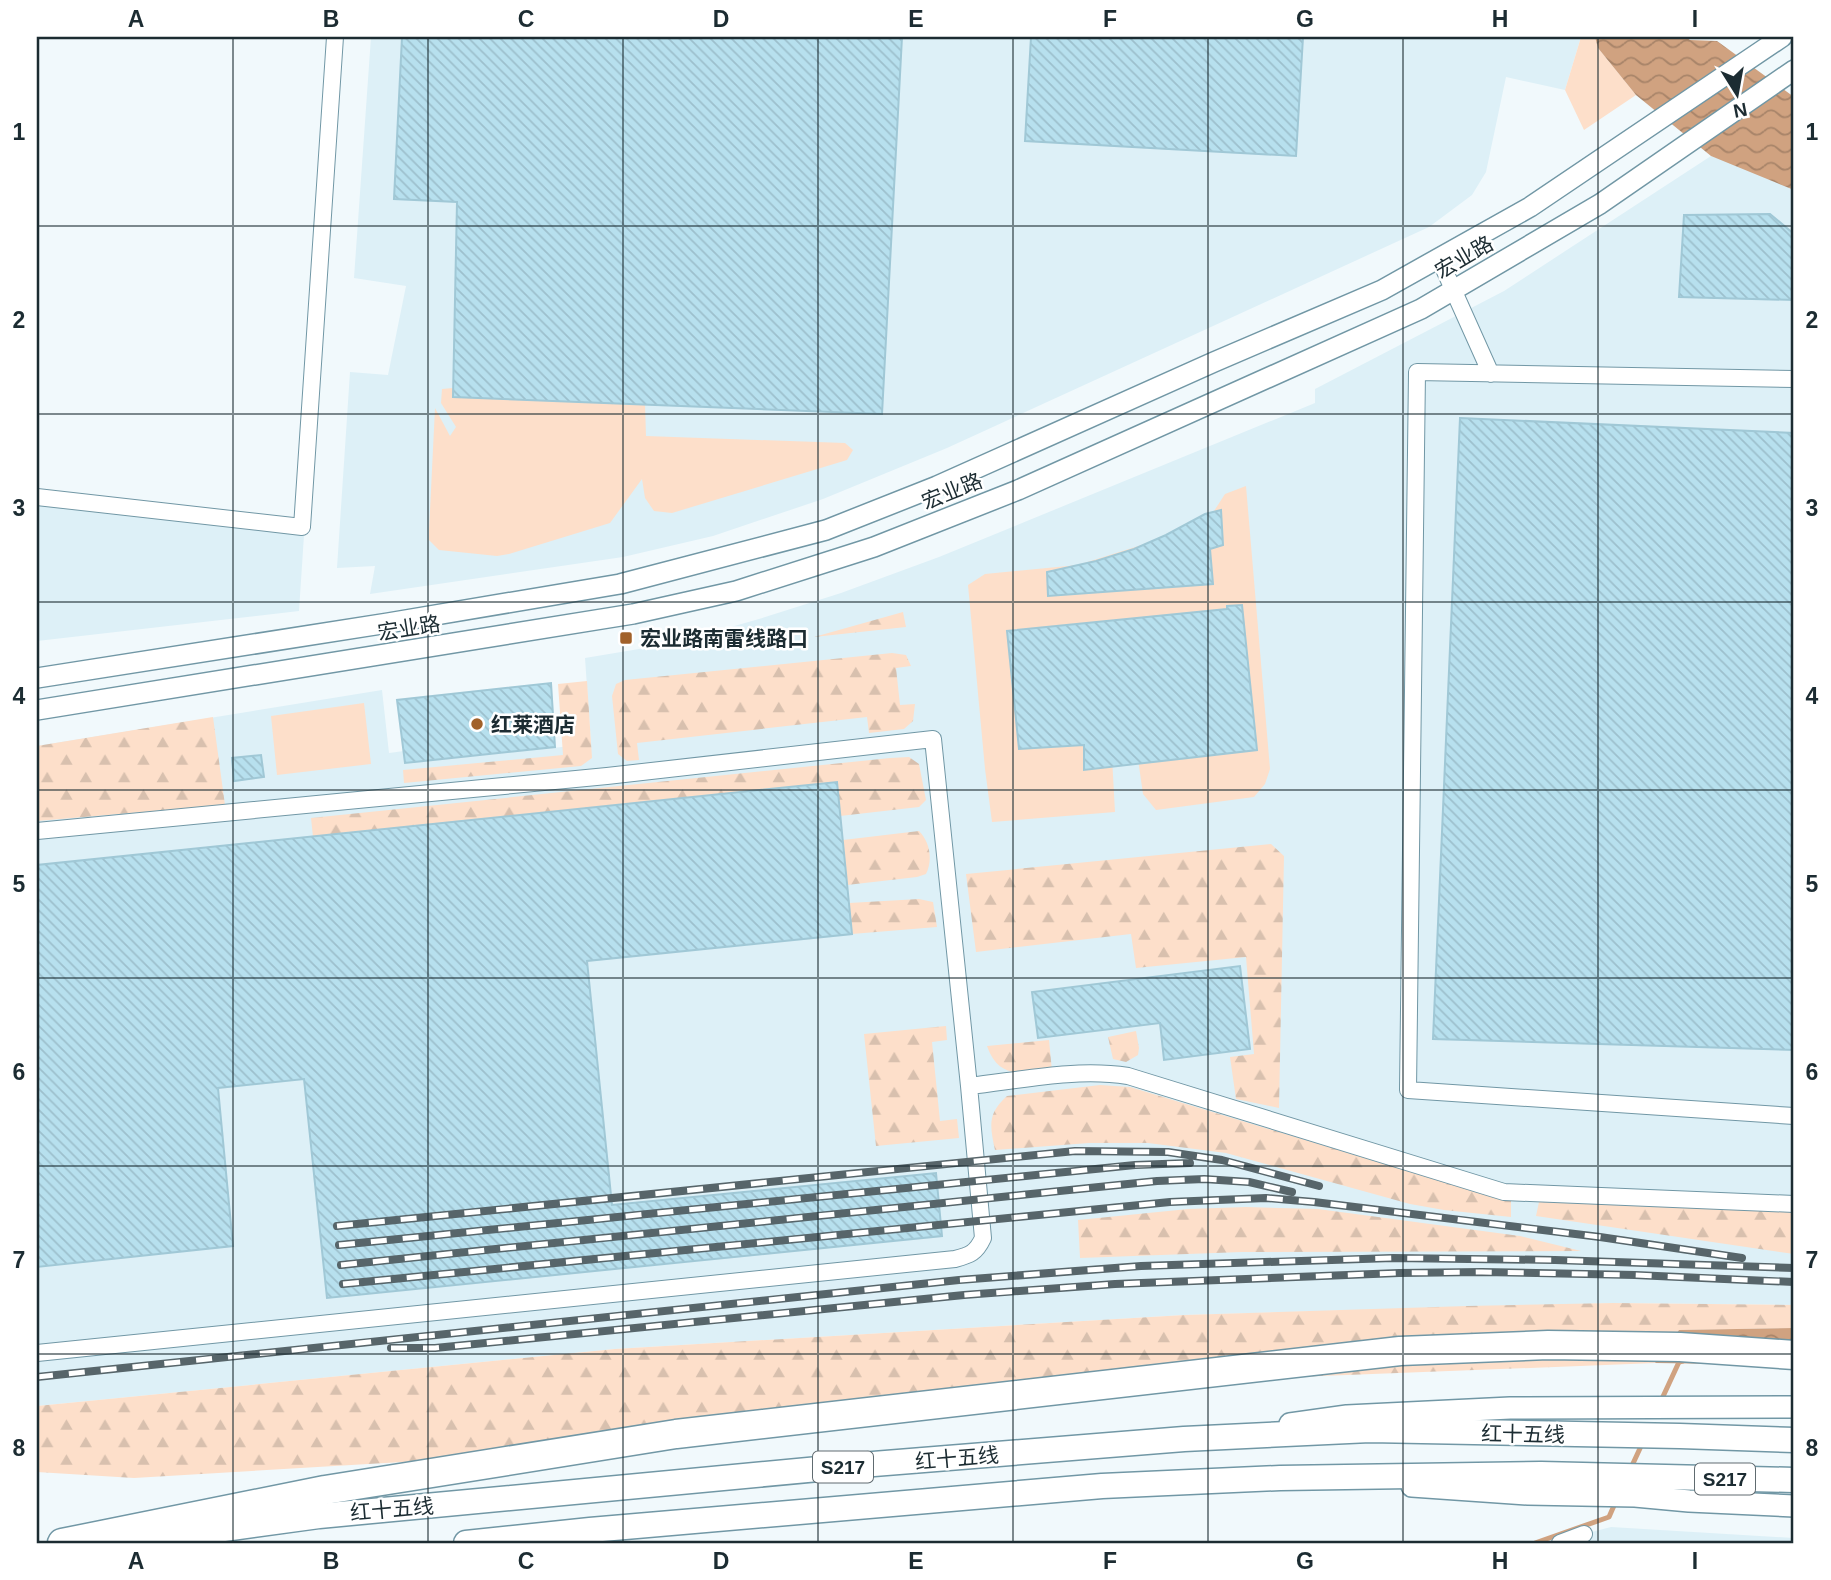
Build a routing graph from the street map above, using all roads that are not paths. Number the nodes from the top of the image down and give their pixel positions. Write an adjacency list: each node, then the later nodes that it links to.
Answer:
1 (335, 37): 8 (street)
2 (1782, 37): 4 (street, 宏业路)
3 (1794, 70): 5 (street, 宏业路)
4 (1439, 258): 5 (street); 9 (street, 宏业路)
5 (1452, 290): 6 (street); 10 (street, 宏业路)
6 (1492, 374): 7 (street); 13 (street)
7 (1794, 379)
8 (37, 497)
9 (37, 678)
10 (37, 710)
11 (37, 831): 12 (street)
12 (969, 1086): 14 (street); 15 (street)
13 (1794, 1115)
14 (1794, 1204)
15 (37, 1353)
16 (1794, 1355): 24 (highway)
17 (1794, 1407): 18 (main road)
18 (1192, 1439): 19 (main road, 红十五线 / S217); 25 (main road, 红十五线 / S217)
19 (1794, 1440)
20 (1794, 1480): 21 (main road, 红十五线 / S217)
21 (1534, 1484): 22 (main road); 26 (main road, 红十五线 / S217)
22 (1794, 1506)
23 (1584, 1534): 27 (street)
24 (62, 1543)
25 (123, 1543)
26 (466, 1543)
27 (1560, 1543)

